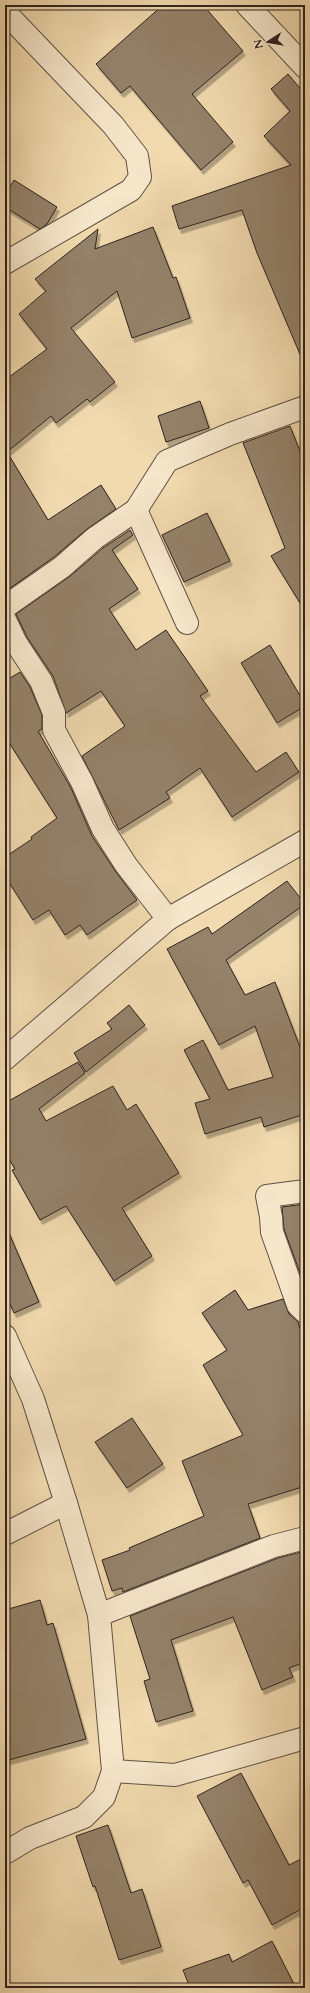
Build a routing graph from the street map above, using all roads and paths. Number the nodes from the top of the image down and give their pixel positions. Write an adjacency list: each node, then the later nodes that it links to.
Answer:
1 (247, 5): 3 (street)
2 (5, 12): 4 (street)
3 (305, 67)
4 (5, 263)
5 (305, 407): 6 (street)
6 (136, 510): 7 (street); 9 (street)
7 (5, 608)
8 (5, 620): 10 (street)
9 (187, 623)
10 (11, 646): 12 (street)
11 (305, 841): 12 (street)
12 (168, 919): 13 (street)
13 (5, 1058)
14 (305, 1191): 15 (street)
15 (305, 1312)
16 (5, 1336): 17 (street)
17 (66, 1503): 18 (street); 20 (street)
18 (5, 1534)
19 (305, 1538): 20 (street)
20 (98, 1615): 22 (street)
21 (305, 1738): 22 (street)
22 (113, 1771): 23 (street)
23 (5, 1853)

